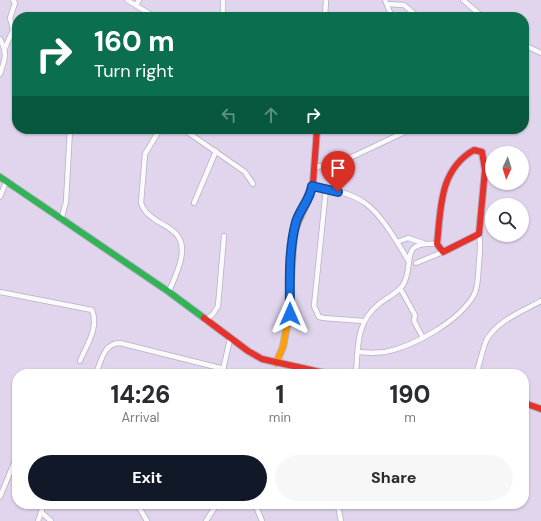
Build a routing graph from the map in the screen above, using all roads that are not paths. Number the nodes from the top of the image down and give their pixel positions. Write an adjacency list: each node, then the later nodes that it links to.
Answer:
1 (13, 0): 10 (street)
2 (127, 0): 8 (street)
3 (139, 0): 8 (street)
4 (223, 0): 12 (street)
5 (326, 0): 13 (street)
6 (463, 0): 16 (street)
7 (386, 2): 14 (street); 15 (street)
8 (136, 5): 11 (street)
9 (12, 12): 17 (street)
10 (12, 12)
11 (147, 12)
12 (223, 12)
13 (325, 12)
14 (390, 12)
15 (412, 12)
16 (477, 12)
17 (12, 26)
18 (12, 32): 21 (street)
19 (0, 40): 21 (street)
20 (529, 47): 22 (street)
21 (5, 48): 23 (street)
22 (541, 53)
23 (0, 74)
24 (70, 134): 38 (street)
25 (157, 134): 49 (street)
26 (190, 134): 29 (street)
27 (317, 134): 30 (street)
28 (400, 134): 30 (street)
29 (216, 151): 33 (street); 37 (street)
30 (314, 167): 34 (street)
31 (0, 177): 32 (street)
32 (6, 182): 36 (street); 38 (street)
33 (253, 184)
34 (312, 186): 35 (street); 57 (street)
35 (326, 189): 41 (street); 52 (street)
36 (0, 197)
37 (194, 203)
38 (61, 220): 49 (street)
39 (479, 234): 43 (street); 44 (street); 53 (street)
40 (224, 236): 51 (street)
41 (397, 242): 42 (street); 45 (street)
42 (422, 243): 43 (street); 45 (street)
43 (437, 244): 44 (street)
44 (443, 252): 46 (street)
45 (408, 260): 47 (street)
46 (416, 263)
47 (400, 288): 52 (street); 53 (street)
48 (0, 292): 56 (street)
49 (169, 292): 51 (street)
50 (541, 301): 63 (street)
51 (206, 320): 54 (street)
52 (363, 321): 55 (street)
53 (423, 338): 55 (street)
54 (230, 339): 57 (street); 60 (street)
55 (358, 352): 62 (street)
56 (80, 360)
57 (276, 363): 61 (street)
58 (98, 369): 59 (street)
59 (212, 369)
60 (224, 369)
61 (304, 369)
62 (356, 369)
63 (477, 369)
64 (529, 404): 65 (street)
65 (541, 408)
66 (12, 468): 67 (street)
67 (0, 496)
68 (42, 509): 73 (street)
69 (140, 509): 76 (street)
70 (214, 509): 77 (street)
71 (257, 509): 78 (street)
72 (339, 509): 79 (street)
73 (41, 512): 74 (street); 75 (street)
74 (38, 521)
75 (51, 521)
76 (147, 521)
77 (206, 521)
78 (262, 521)
79 (341, 521)

